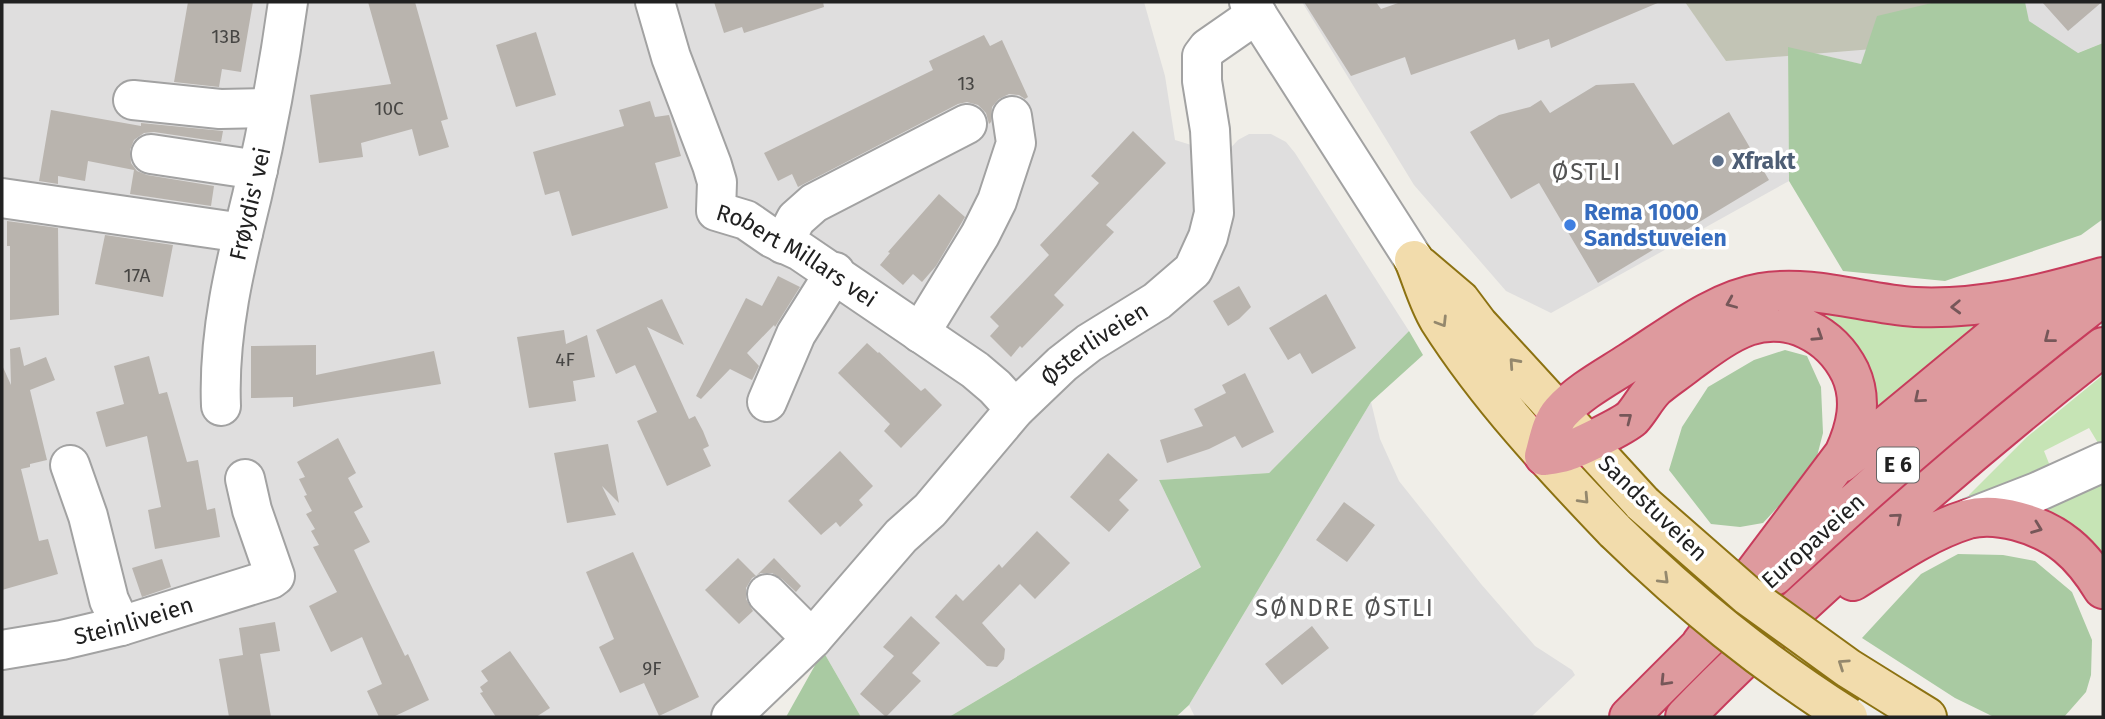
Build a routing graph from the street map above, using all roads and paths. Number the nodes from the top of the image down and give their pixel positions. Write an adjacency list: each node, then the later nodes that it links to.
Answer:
1 (288, 2): 5 (street, Frøydis' vei)
2 (655, 2): 12 (street, Robert Millars vei)
3 (1253, 8): 13 (street, Sandstuveien); 22 (street, Østerliveien)
4 (132, 100): 5 (street)
5 (270, 108): 9 (street, Frøydis' vei)
6 (1012, 116): 18 (street)
7 (967, 124): 12 (street)
8 (151, 154): 9 (street)
9 (258, 170): 11 (street, Frøydis' vei)
10 (2, 198): 11 (street)
11 (243, 233): 21 (street, Frøydis' vei)
12 (783, 244): 14 (street, Robert Millars vei)
13 (1414, 260): 23 (main road, Sandstuveien, one-way to 13); 25 (main road, Sandstuveien, one-way to 25)
14 (835, 272): 18 (street, Robert Millars vei); 20 (street)
15 (2103, 277): 16 (highway, E 6)
16 (2047, 292): 23 (highway, E 6, one-way to 23); 28 (highway, E 6, one-way to 28)
17 (2103, 296): 36 (highway, Europaveien / E 6, one-way to 36)
18 (920, 333): 22 (street, Robert Millars vei)
19 (2103, 347): 34 (highway, Europaveien / E 6, one-way to 19)
20 (767, 402)
21 (221, 406)
22 (1015, 409): 35 (street, Østerliveien)
23 (1559, 414): 24 (main road, Sandstuveien); 25 (highway)
24 (1585, 443): 25 (highway, E 6); 28 (highway, E 6, one-way to 28); 38 (main road, Sandstuveien, one-way to 24, bridge)
25 (1544, 456): 42 (main road, Sandstuveien, one-way to 42, bridge)
26 (2103, 461): 30 (street, E 6)
27 (70, 465): 33 (street)
28 (1835, 469): 36 (highway, E 6)
29 (245, 479): 33 (street, Steinliveien)
30 (1970, 519): 31 (highway, E 6, one-way to 31); 34 (highway, E 6)
31 (2103, 589)
32 (767, 594): 35 (street)
33 (121, 626): 37 (street, Steinliveien)
34 (1774, 630): 41 (highway, Europaveien / E 6)
35 (812, 639): 39 (street, Østerliveien)
36 (1701, 644): 40 (highway, Europaveien / E 6, one-way to 40)
37 (2, 650)
38 (1914, 709)
39 (731, 717)
40 (1629, 717)
41 (1685, 717)
42 (1848, 717)

